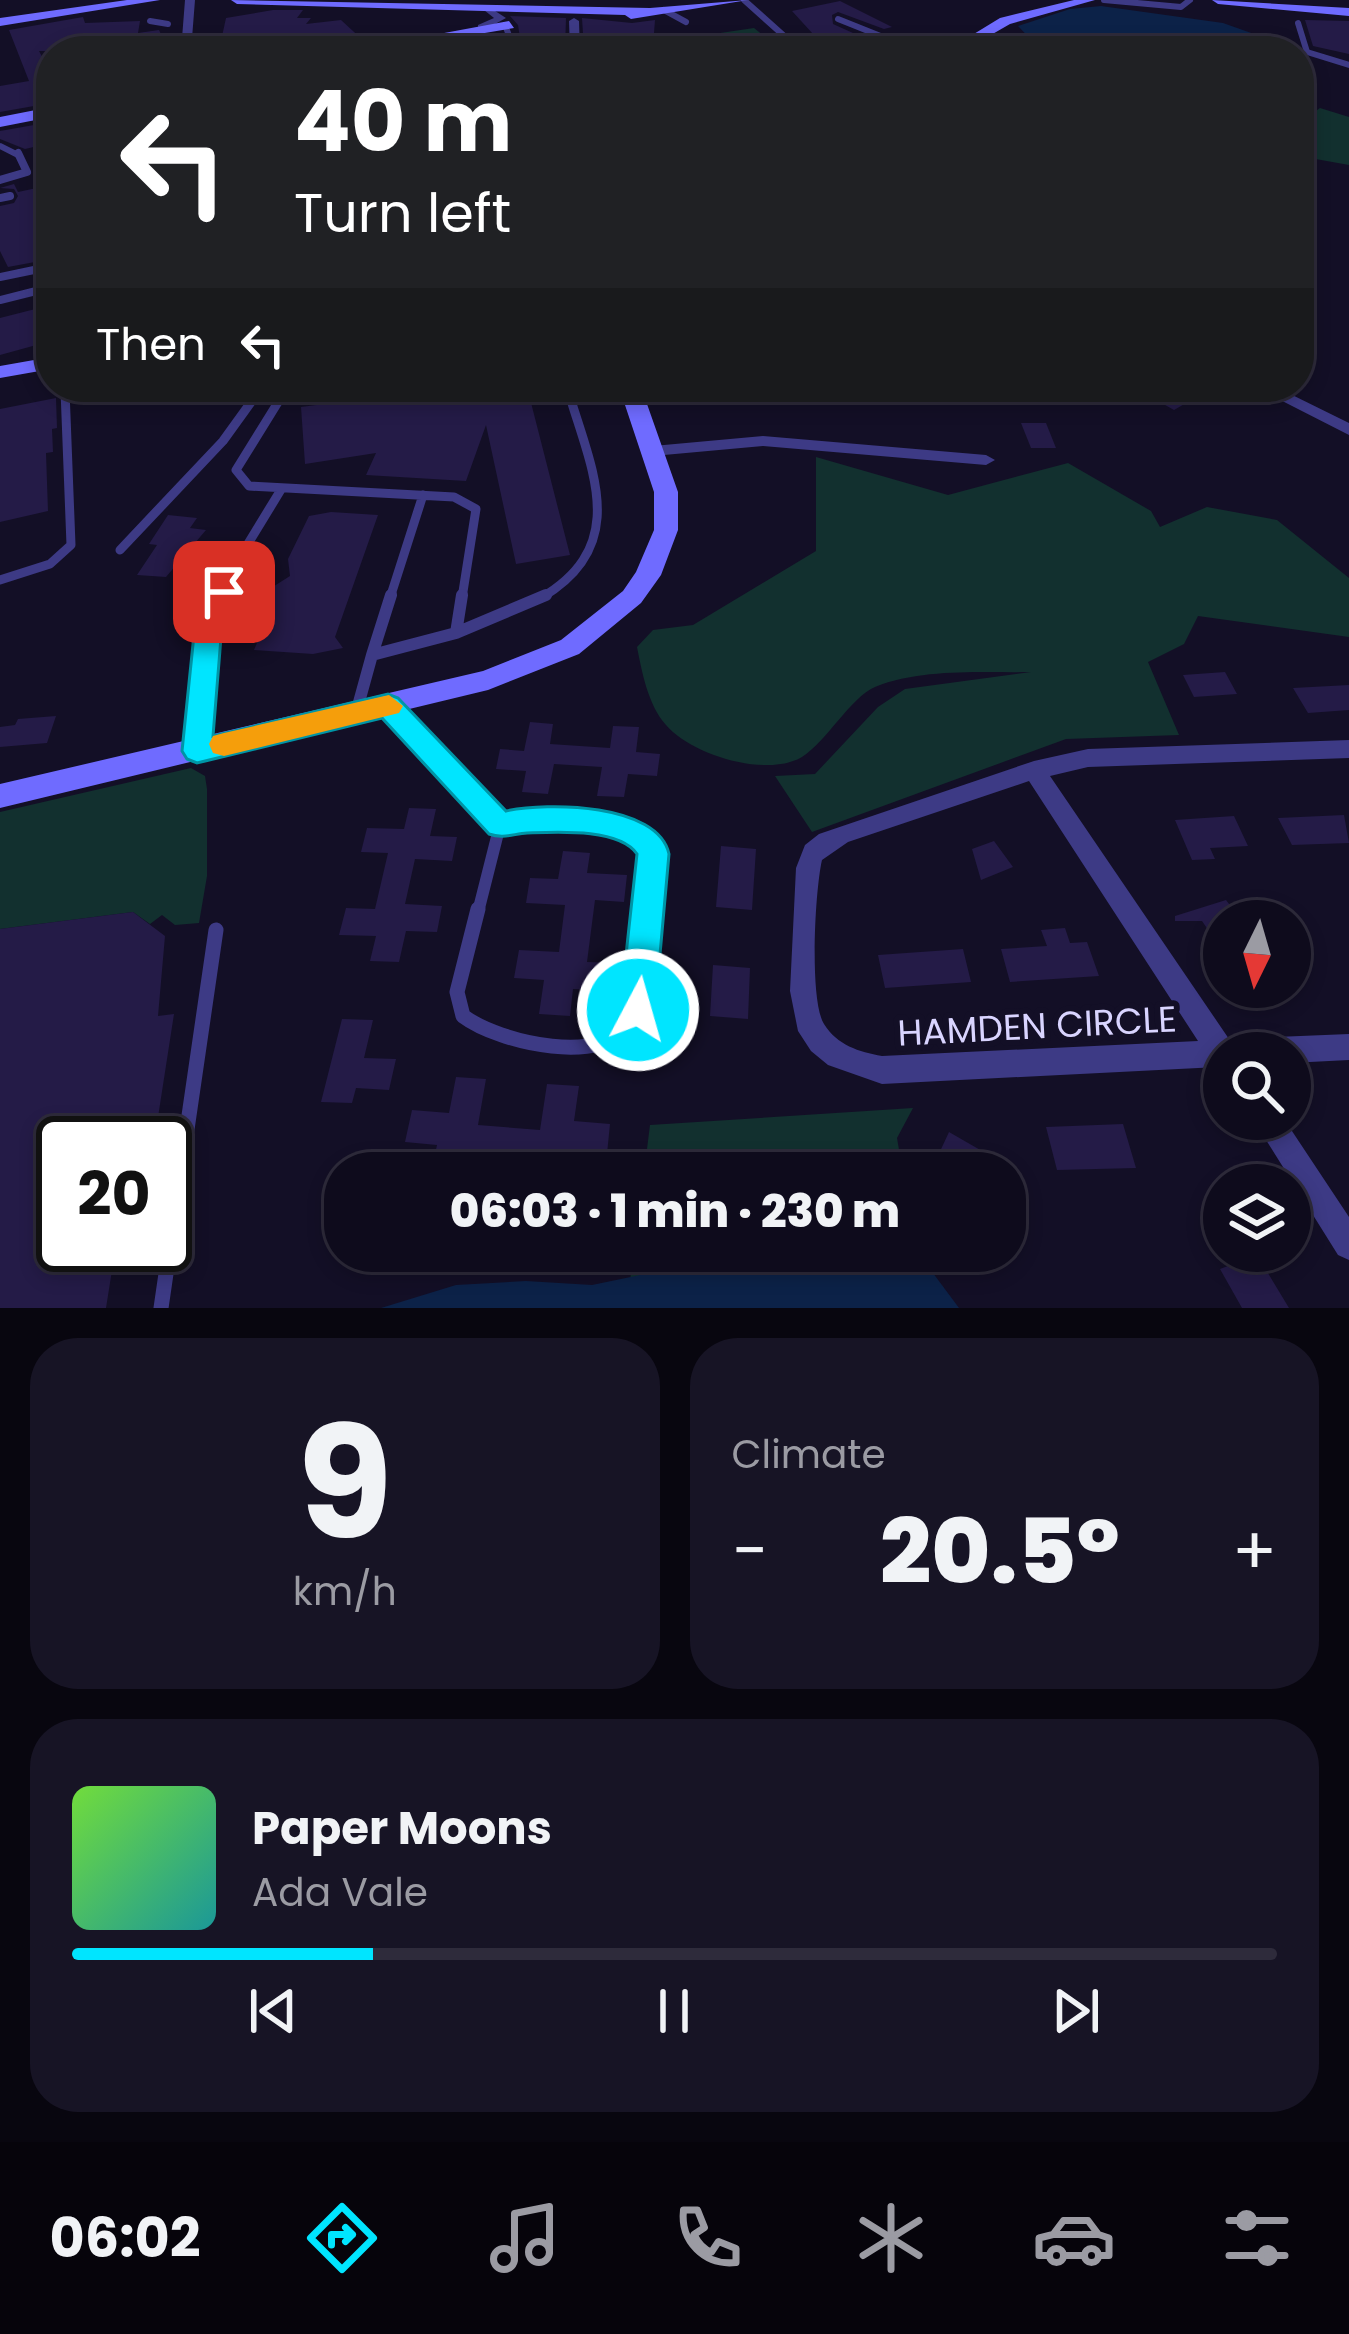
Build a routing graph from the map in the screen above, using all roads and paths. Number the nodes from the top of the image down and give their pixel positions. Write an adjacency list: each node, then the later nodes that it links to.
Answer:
1 (154, 0): 18 (main road)
2 (190, 0): 24 (street)
3 (237, 0): 10 (main road)
4 (743, 0): 11 (main road); 27 (lane)
5 (1049, 0): 15 (main road)
6 (1089, 0): 15 (main road)
7 (1104, 0): 8 (lane)
8 (1190, 0)
9 (1218, 0): 14 (main road)
10 (466, 4): 12 (main road)
11 (664, 8): 13 (main road); 19 (lane)
12 (489, 10): 13 (main road); 23 (street)
13 (578, 11): 22 (main road)
14 (1349, 12)
15 (1029, 14): 29 (main road)
16 (838, 19): 28 (lane)
17 (150, 21): 21 (lane)
18 (0, 22)
19 (686, 22)
20 (1298, 23): 30 (lane)
21 (168, 24)
22 (505, 25): 23 (main road); 26 (lane)
23 (482, 27): 25 (main road)
24 (189, 36)
25 (434, 36)
26 (509, 36)
27 (784, 36)
28 (880, 36)
29 (976, 36)
30 (1302, 36)
31 (1314, 54): 32 (lane)
32 (1349, 65)
33 (36, 115): 34 (main road)
34 (0, 122)
35 (0, 146): 36 (lane)
36 (0, 180)
37 (34, 270): 38 (lane)
38 (0, 278)
39 (36, 291): 40 (lane)
40 (0, 300)
41 (36, 366): 42 (main road)
42 (0, 372)
43 (65, 402): 55 (lane)
44 (251, 402): 54 (lane)
45 (278, 402): 52 (lane)
46 (571, 402): 56 (lane)
47 (636, 402): 50 (main road)
48 (1293, 402): 49 (street)
49 (1349, 430)
50 (653, 451): 51 (street); 58 (main road)
51 (986, 460)
52 (282, 488): 53 (lane); 61 (lane)
53 (424, 495): 56 (lane); 57 (lane)
54 (120, 550)
55 (0, 580)
56 (456, 633): 57 (lane)
57 (372, 656): 59 (lane)
58 (388, 705): 59 (main road); 64 (lane)
59 (356, 713): 61 (main road)
60 (1349, 749): 62 (street, HAMDEN CIRCLE)
61 (197, 751): 63 (main road)
62 (1034, 770): 66 (street); 69 (street, HAMDEN CIRCLE)
63 (0, 796)
64 (500, 825): 64 (lane)
65 (216, 931): 72 (lane)
66 (1208, 1032)
67 (1349, 1047): 68 (street)
68 (1311, 1049)
69 (1203, 1056)
70 (1281, 1140): 71 (street)
71 (1349, 1244)
72 (161, 1308)

